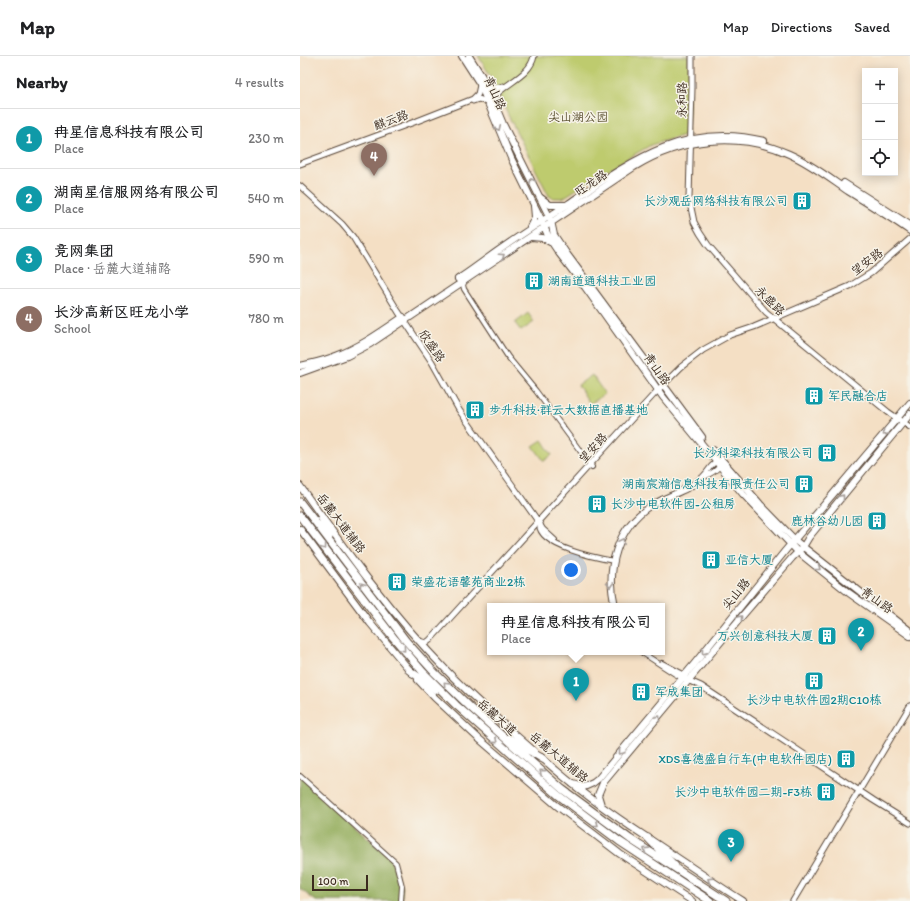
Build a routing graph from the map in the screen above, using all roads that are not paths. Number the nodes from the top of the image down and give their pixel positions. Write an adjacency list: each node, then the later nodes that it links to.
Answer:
1 (462, 56): 5 (main road, 青山路)
2 (470, 56): 5 (main road, 青山路)
3 (534, 56): 5 (street); 7 (street)
4 (693, 56): 8 (street, 永和路)
5 (483, 83): 6 (main road, 青山路); 7 (main road, 青山路); 9 (street, 麒云路)
6 (488, 103): 9 (street, 麒云路); 12 (main road, 青山路, one-way to 12)
7 (495, 104): 11 (main road, 青山路, one-way to 7)
8 (692, 141): 13 (main road, 旺龙路); 14 (main road, 旺龙路); 17 (main road, 旺龙路); 18 (main road, 旺龙路); 26 (street, 永盛路)
9 (300, 166)
10 (300, 187): 27 (street, 欣盛路)
11 (539, 196): 13 (main road); 15 (main road, 青山路)
12 (533, 200): 16 (main road, 青山路); 19 (main road)
13 (568, 204): 15 (main road, 旺龙路)
14 (563, 215): 15 (main road, 旺龙路); 23 (main road)
15 (550, 219): 16 (main road, 旺龙路); 23 (main road, 青山路)
16 (543, 224): 19 (main road, 旺龙路); 20 (main road, 旺龙路); 22 (main road, 青山路)
17 (910, 225)
18 (910, 231)
19 (525, 232): 27 (main road, 旺龙路)
20 (526, 240): 22 (main road); 24 (main road, 旺龙路, one-way to 20)
21 (910, 240): 26 (street, 望安路)
22 (552, 244): 30 (main road, 青山路)
23 (560, 244): 30 (main road, 青山路)
24 (467, 278): 25 (main road, 旺龙路); 36 (street)
25 (454, 287): 27 (main road, 旺龙路); 36 (street)
26 (775, 319): 30 (street, 望安路); 33 (street, 永盛路)
27 (402, 320): 28 (main road, 旺龙路); 29 (main road, 旺龙路); 41 (street, 欣盛路)
28 (300, 366)
29 (300, 374)
30 (661, 389): 35 (main road, 青山路); 36 (street, 望安路)
31 (910, 403): 33 (main road, 尖山路)
32 (910, 414): 33 (main road, 尖山路)
33 (900, 420): 34 (street, 永盛路); 43 (main road, 尖山路, one-way to 43); 45 (main road, 尖山路, one-way to 33)
34 (910, 426)
35 (719, 463): 43 (main road, 青山路); 47 (street)
36 (591, 467): 41 (street, 望安路)
37 (300, 486): 40 (main road, 岳麓大道辅路)
38 (300, 502): 44 (highway, 岳麓大道)
39 (300, 516): 57 (highway, 岳麓大道, one-way to 57)
40 (321, 516): 44 (highway); 51 (main road, 岳麓大道辅路)
41 (539, 524): 47 (street); 51 (street, 望安路); 52 (street, 望安路)
42 (300, 529): 55 (main road)
43 (793, 542): 45 (main road, 青山路); 46 (main road, 青山路); 56 (main road, 尖山路, one-way to 56)
44 (334, 547): 60 (highway, 岳麓大道, one-way to 44)
45 (804, 547): 46 (main road, 尖山路); 49 (main road, 青山路)
46 (798, 552): 50 (main road, 青山路, one-way to 50); 56 (main road, 尖山路, one-way to 46)
47 (613, 560): 48 (street)
48 (615, 603)
49 (910, 631)
50 (910, 636)
51 (419, 641): 52 (main road, 岳麓大道辅路)
52 (431, 654): 61 (main road, 岳麓大道辅路)
53 (645, 655): 56 (street)
54 (650, 655): 56 (street)
55 (409, 670): 57 (highway); 70 (main road)
56 (686, 678): 63 (main road, 尖山路, one-way to 63); 64 (street); 65 (main road, 尖山路, one-way to 56)
57 (456, 705): 71 (highway, 岳麓大道, one-way to 71)
58 (910, 706): 64 (street)
59 (910, 709): 64 (street)
60 (492, 728): 61 (highway); 68 (highway, 岳麓大道, one-way to 60)
61 (543, 759): 63 (main road, 岳麓大道辅路)
62 (300, 776): 69 (street)
63 (573, 784): 65 (main road, 岳麓大道辅路)
64 (860, 790): 66 (street); 74 (street)
65 (601, 805): 67 (main road, 岳麓大道辅路)
66 (910, 821)
67 (648, 838): 68 (highway); 73 (main road, 岳麓大道辅路, one-way to 67)
68 (685, 876): 72 (highway, 岳麓大道)
69 (401, 901)
70 (692, 901)
71 (710, 901)
72 (726, 901)
73 (743, 901)
74 (794, 901)

